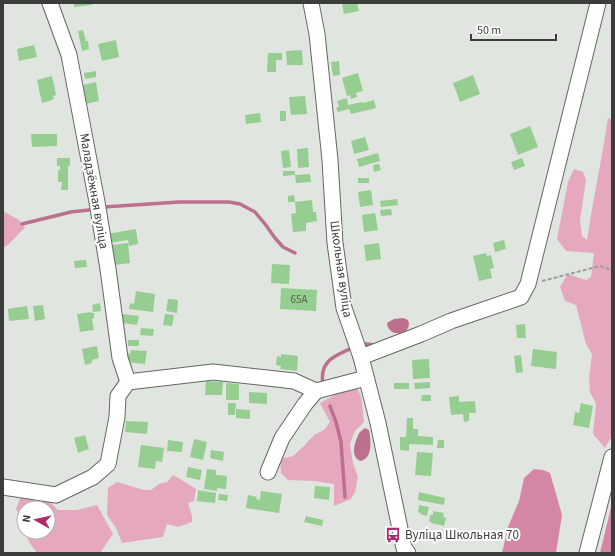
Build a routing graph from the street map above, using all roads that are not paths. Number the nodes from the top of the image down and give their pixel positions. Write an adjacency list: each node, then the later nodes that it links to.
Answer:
1 (50, 3): 6 (street, Маладзёжная вуліца)
2 (311, 3): 4 (street, Школьная вуліца)
3 (598, 3): 4 (street)
4 (361, 357): 5 (street, Школьная вуліца)
5 (366, 378): 7 (street); 11 (street, Школьная вуліца)
6 (128, 382): 7 (street); 10 (street)
7 (316, 391): 9 (street)
8 (612, 457): 12 (street)
9 (268, 472)
10 (3, 487)
11 (408, 553)
12 (587, 553)

